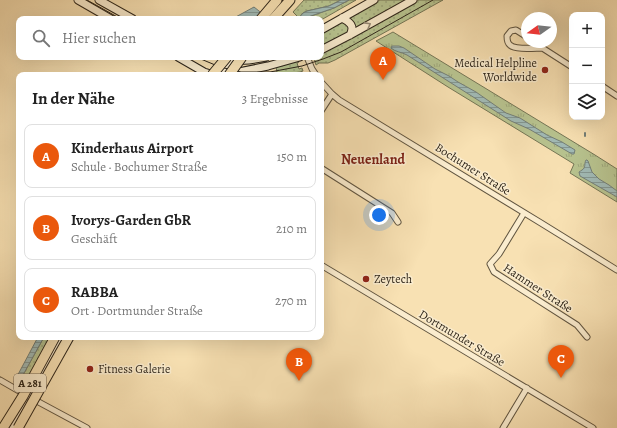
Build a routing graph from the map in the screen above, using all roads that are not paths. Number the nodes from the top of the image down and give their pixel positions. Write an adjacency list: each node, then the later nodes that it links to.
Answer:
1 (78, 0): 7 (main road)
2 (99, 0): 8 (main road)
3 (277, 0): 9 (highway)
4 (290, 0): 10 (highway)
5 (374, 0): 11 (main road)
6 (413, 0): 14 (main road, one-way to 6)
7 (106, 16)
8 (128, 16)
9 (264, 16)
10 (276, 16)
11 (342, 18): 12 (main road); 14 (main road)
12 (324, 28)
13 (521, 33): 15 (street)
14 (350, 35): 16 (main road)
15 (521, 47)
16 (324, 48)
17 (542, 48): 24 (street)
18 (183, 60): 25 (main road)
19 (229, 60): 26 (highway, bridge)
20 (230, 60): 27 (main road)
21 (240, 60): 28 (highway, bridge)
22 (289, 60): 29 (main road)
23 (308, 60): 30 (street)
24 (569, 65)
25 (204, 72)
26 (216, 72)
27 (224, 72)
28 (231, 72)
29 (238, 72)
30 (314, 72)
31 (324, 85): 33 (street, Bochumer Straße)
32 (605, 88): 34 (street)
33 (332, 94): 35 (street); 37 (street, Bochumer Straße)
34 (617, 96)
35 (324, 106)
36 (324, 170): 38 (street)
37 (524, 213): 40 (street, Bochumer Straße); 41 (street, Hammer Straße)
38 (398, 222)
39 (324, 267): 46 (street, Dortmunder Straße)
40 (617, 270)
41 (587, 337)
42 (53, 340): 48 (highway, A 281, bridge)
43 (60, 340): 47 (main road)
44 (67, 340): 50 (highway, A 281, bridge)
45 (0, 380): 47 (street)
46 (526, 388): 52 (street); 53 (street, Dortmunder Straße)
47 (29, 397): 49 (main road); 51 (street)
48 (3, 428)
49 (11, 428)
50 (18, 428)
51 (87, 428)
52 (503, 428)
53 (593, 428)

